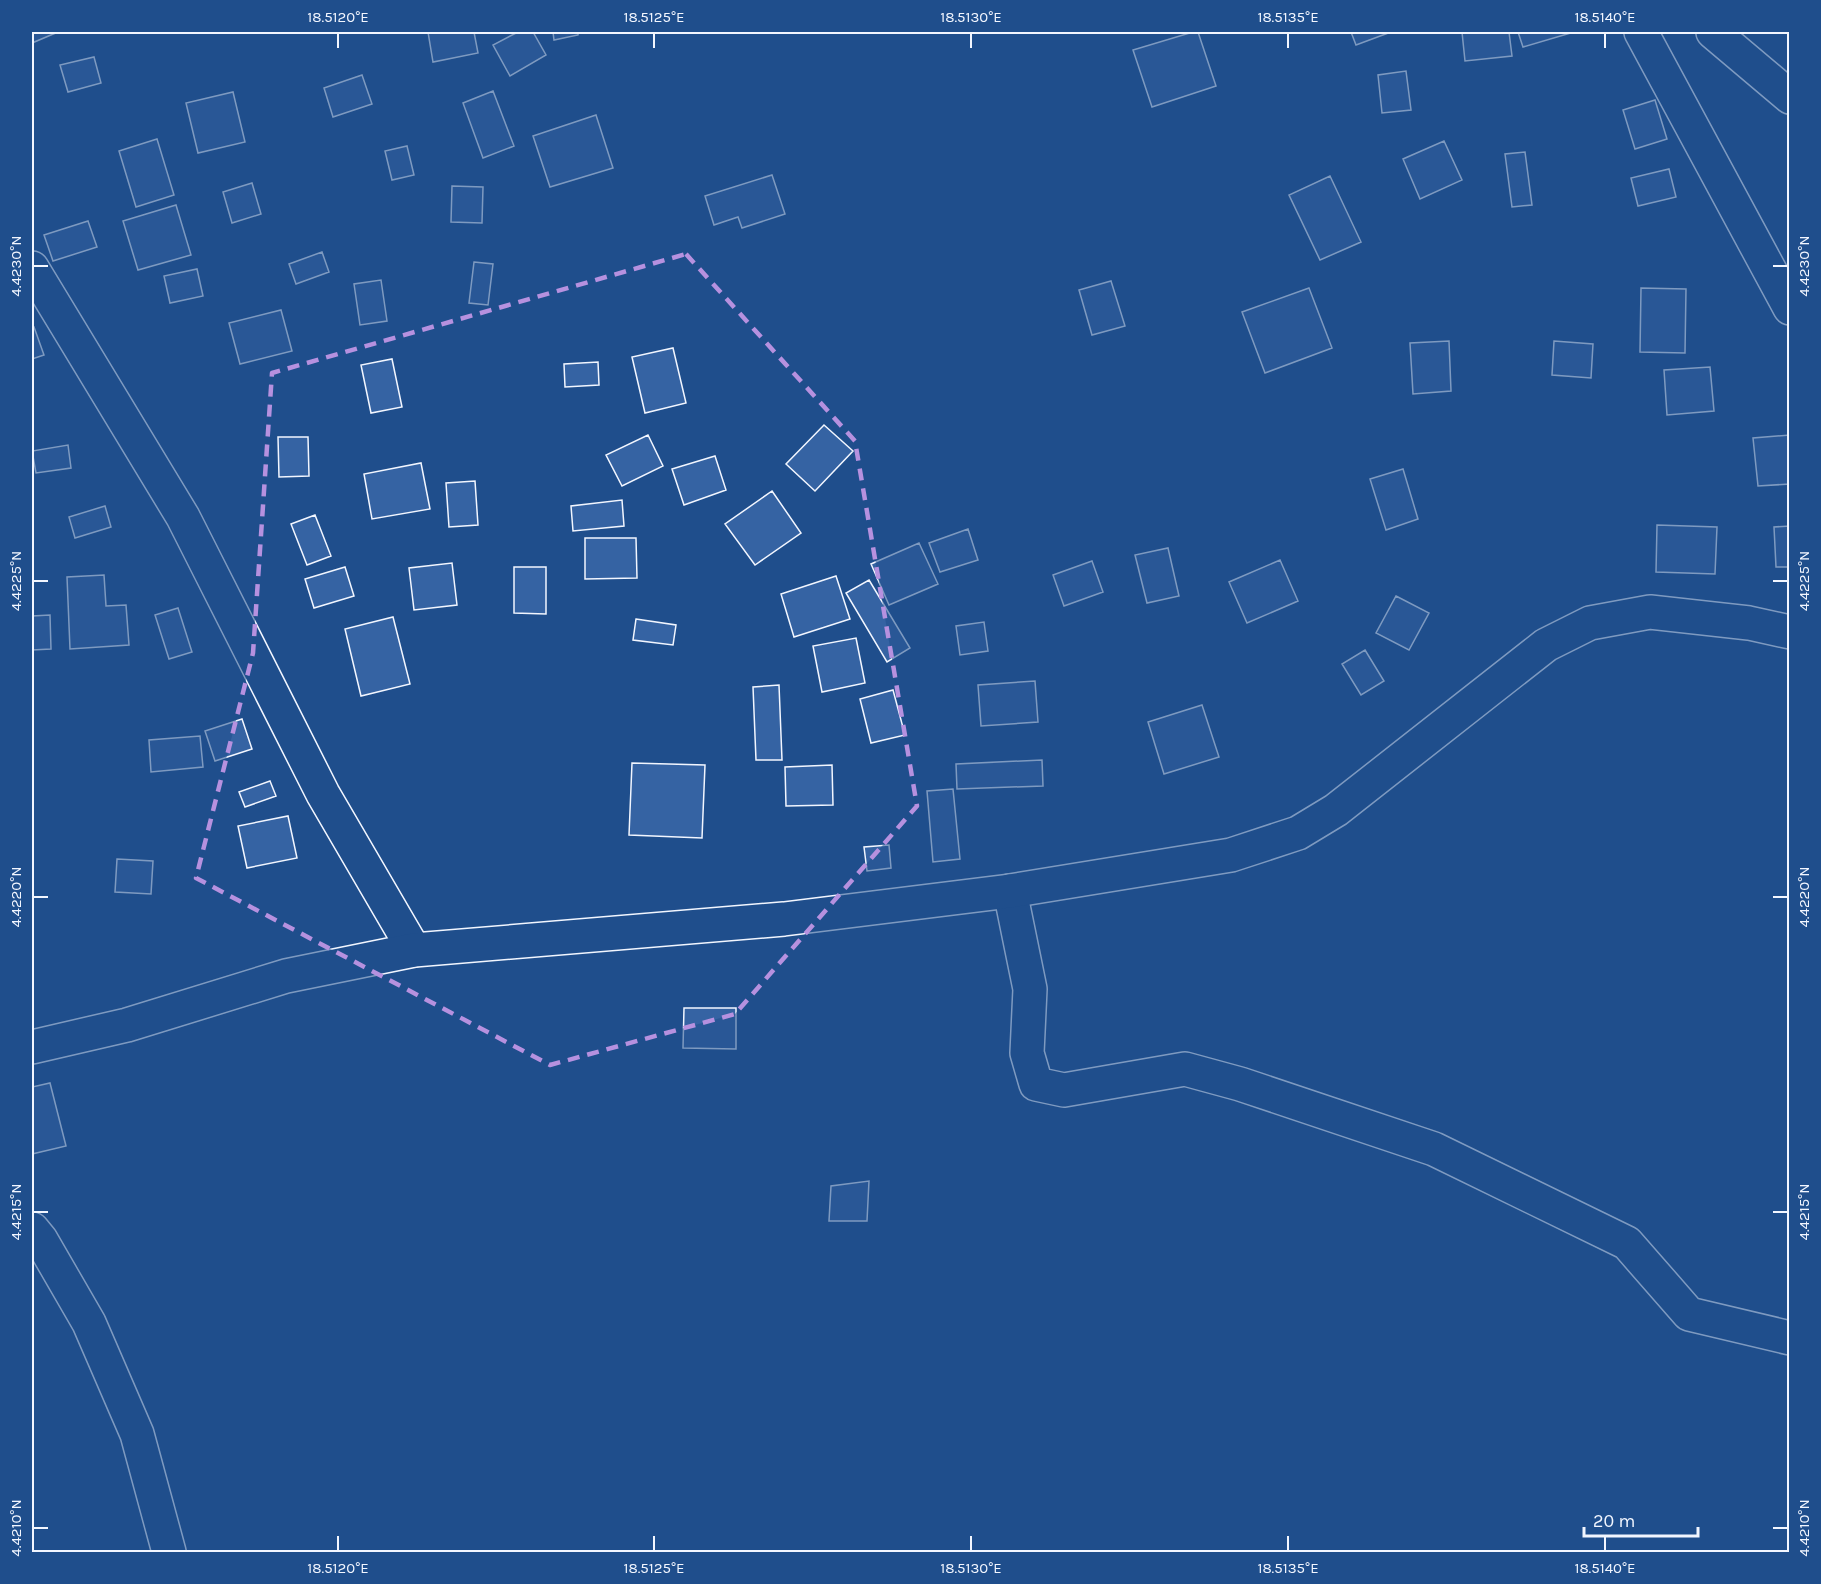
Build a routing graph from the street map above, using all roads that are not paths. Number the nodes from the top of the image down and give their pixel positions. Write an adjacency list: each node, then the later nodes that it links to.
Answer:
1 (1641, 32): 5 (street)
2 (1713, 32): 3 (street)
3 (1790, 97)
4 (32, 268): 8 (street)
5 (1790, 308)
6 (1790, 632): 7 (street)
7 (1011, 891): 8 (street); 11 (street)
8 (414, 950): 9 (street)
9 (32, 1047)
10 (32, 1229): 12 (street)
11 (1790, 1338)
12 (169, 1552)

